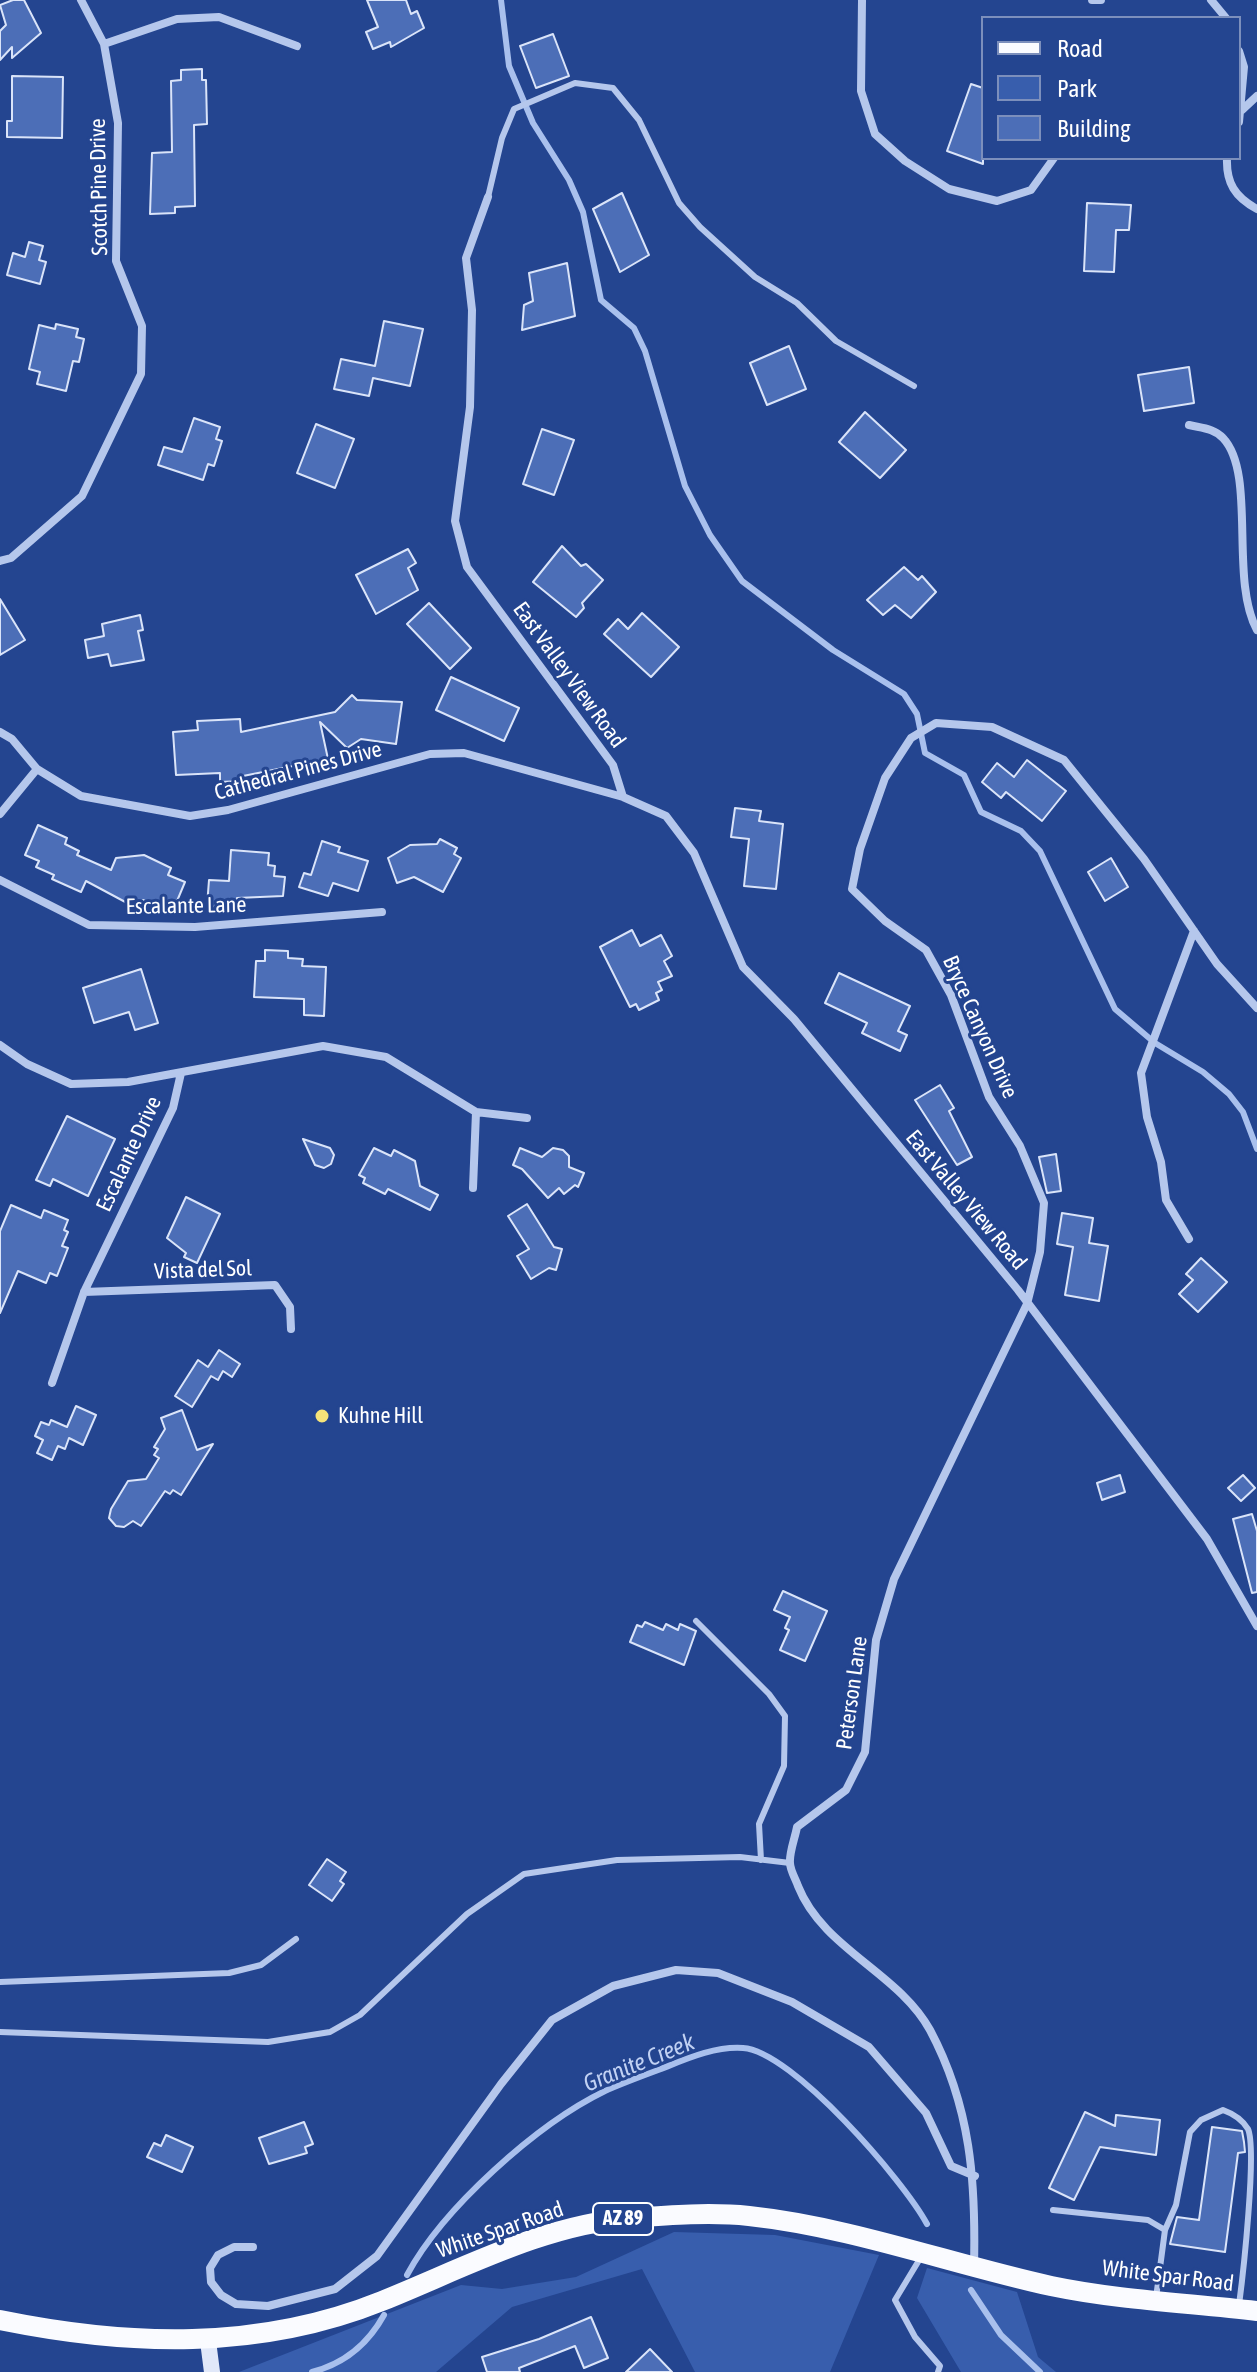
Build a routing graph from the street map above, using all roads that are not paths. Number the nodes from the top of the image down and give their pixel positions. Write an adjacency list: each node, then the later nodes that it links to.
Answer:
1 (81, 0): 7 (street, Scotch Pine Drive)
2 (862, 0): 12 (street)
3 (1092, 0): 4 (street)
4 (1101, 0)
5 (1211, 0): 6 (street)
6 (1224, 16)
7 (104, 44): 8 (street); 18 (street, Scotch Pine Drive)
8 (297, 46)
9 (1241, 57): 11 (street)
10 (1257, 96): 11 (street)
11 (1241, 110)
12 (1053, 160)
13 (1227, 160): 15 (street)
14 (488, 197): 16 (lane); 22 (street, East Valley View Road)
15 (1257, 209)
16 (914, 386)
17 (1189, 425): 19 (street)
18 (0, 561)
19 (1257, 630)
20 (0, 732): 21 (street, Cathedral Pines Drive)
21 (37, 769): 22 (street, Cathedral Pines Drive); 23 (street)
22 (623, 797): 35 (street, East Valley View Road)
23 (0, 814)
24 (0, 880): 25 (street, Escalante Lane)
25 (382, 912)
26 (1194, 931): 27 (street, Bryce Canyon Drive); 33 (street); 35 (street, Bryce Canyon Drive)
27 (1257, 1008)
28 (0, 1045): 29 (street, Escalante Drive)
29 (181, 1073): 30 (street); 34 (street, Escalante Drive)
30 (476, 1112): 31 (street); 32 (street)
31 (527, 1118)
32 (473, 1188)
33 (1189, 1239)
34 (84, 1292): 36 (street, Vista del Sol); 37 (street, Escalante Drive)
35 (1027, 1304): 39 (street); 41 (street, Peterson Lane)
36 (291, 1329)
37 (52, 1383)
38 (696, 1621): 40 (lane)
39 (1257, 1626)
40 (761, 1860): 41 (lane); 44 (lane)
41 (790, 1863): 45 (street)
42 (296, 1939): 43 (lane)
43 (0, 1982)
44 (0, 2032)
45 (975, 2176): 48 (street); 50 (street)
46 (1053, 2210): 47 (lane)
47 (1165, 2230): 51 (lane); 52 (lane)
48 (253, 2247)
49 (923, 2254): 50 (main road, White Spar Road / AZ 89); 54 (main road, White Spar Road / AZ 89); 56 (lane)
50 (974, 2269): 51 (main road, White Spar Road / AZ 89)
51 (1156, 2299): 52 (main road, White Spar Road / AZ 89)
52 (1248, 2310)
53 (0, 2320): 54 (main road, White Spar Road / AZ 89)
54 (208, 2341): 55 (street)
55 (212, 2372)
56 (938, 2372)

